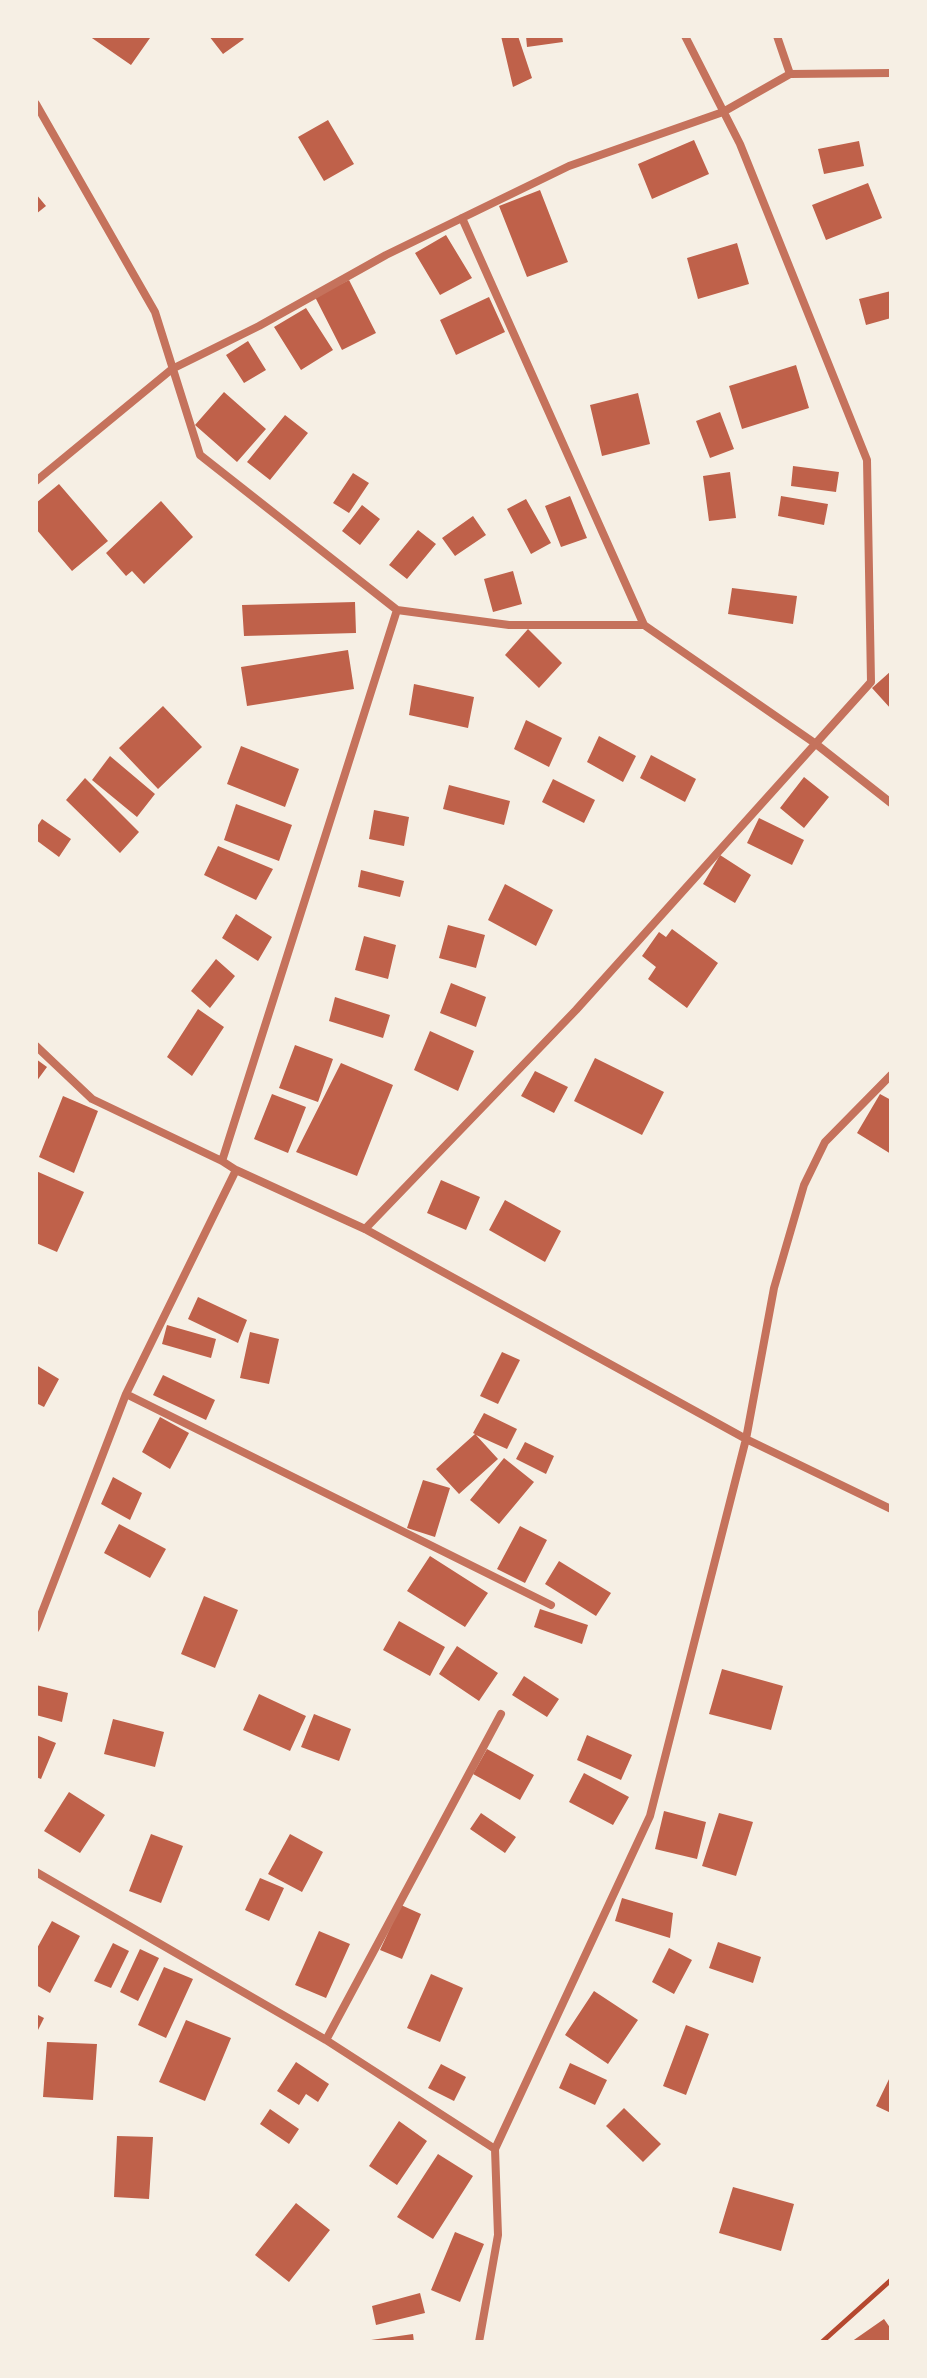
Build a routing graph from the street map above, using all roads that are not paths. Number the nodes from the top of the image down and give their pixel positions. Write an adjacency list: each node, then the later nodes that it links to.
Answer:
1 (685, 36): 6 (street)
2 (777, 36): 4 (street)
3 (891, 73): 4 (street)
4 (790, 74): 6 (street)
5 (36, 104): 8 (street)
6 (723, 112): 7 (street); 12 (street)
7 (462, 218): 8 (street); 11 (street)
8 (172, 369): 9 (street); 10 (street)
9 (36, 481)
10 (397, 610): 11 (street); 16 (street)
11 (644, 625): 12 (street)
12 (816, 744): 13 (street); 18 (street)
13 (891, 803)
14 (36, 1046): 16 (street)
15 (891, 1075): 20 (street)
16 (222, 1161): 17 (street)
17 (236, 1170): 18 (street); 19 (street)
18 (365, 1229): 20 (street)
19 (126, 1394): 22 (street); 23 (street)
20 (746, 1439): 21 (street); 27 (street)
21 (891, 1509)
22 (551, 1605)
23 (36, 1628)
24 (501, 1714): 26 (street)
25 (36, 1872): 26 (street)
26 (326, 2040): 27 (street)
27 (495, 2149): 28 (street)
28 (479, 2342)

